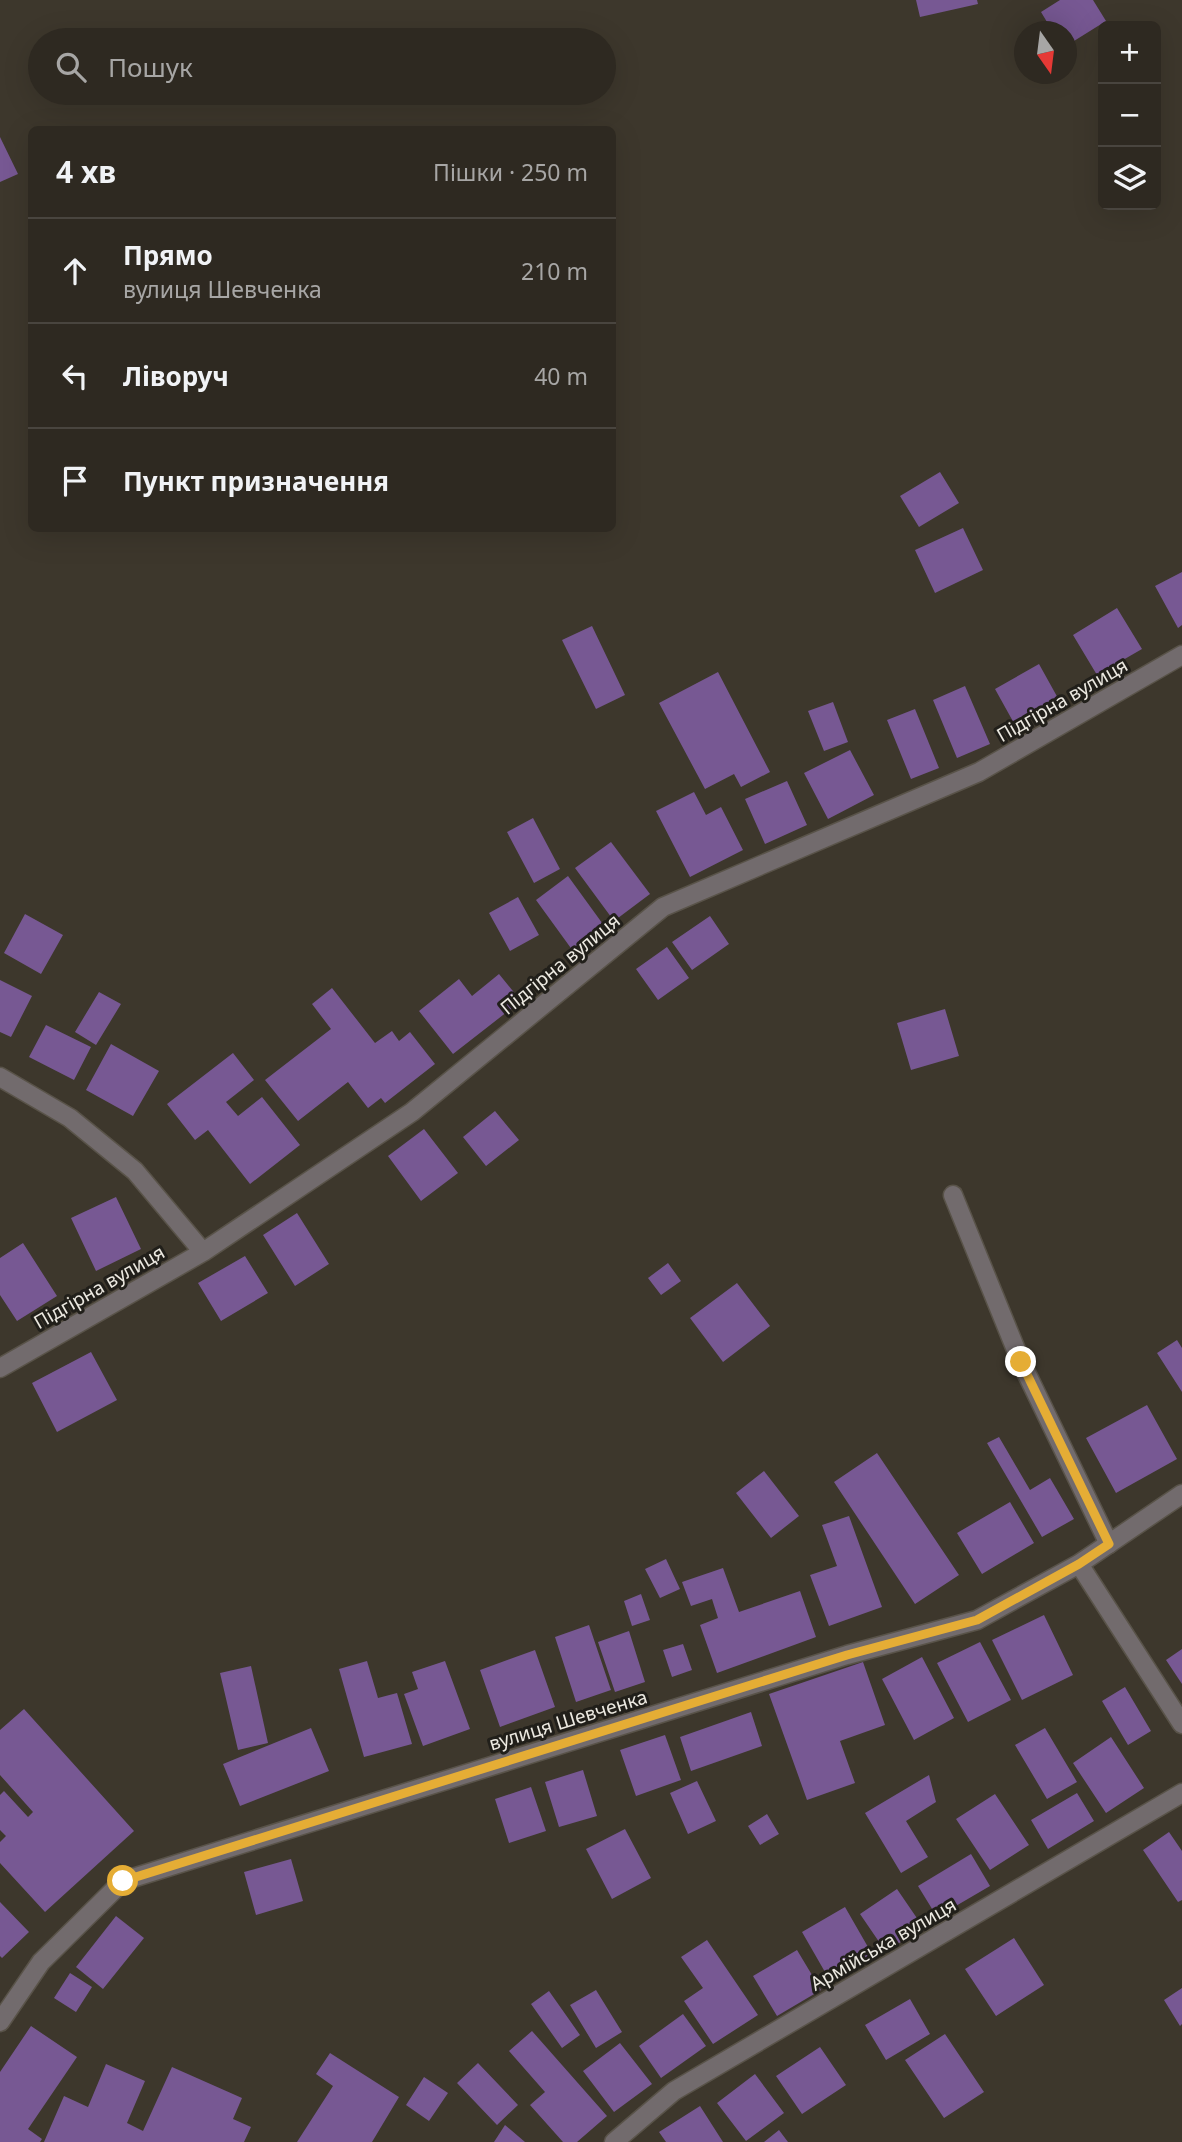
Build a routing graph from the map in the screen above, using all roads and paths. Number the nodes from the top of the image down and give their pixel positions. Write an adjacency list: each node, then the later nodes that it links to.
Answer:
1 (1182, 655): 4 (street, Підгірна вулиця)
2 (0, 1077): 4 (street)
3 (953, 1195): 7 (street)
4 (203, 1252): 5 (street, Підгірна вулиця)
5 (0, 1368)
6 (1182, 1494): 7 (street, вулиця Шевченка)
7 (1109, 1544): 8 (street, вулиця Шевченка)
8 (1079, 1564): 9 (street); 11 (street, вулиця Шевченка)
9 (1182, 1724)
10 (1182, 1793): 12 (street, Армійська вулиця)
11 (0, 2022)
12 (614, 2142)

